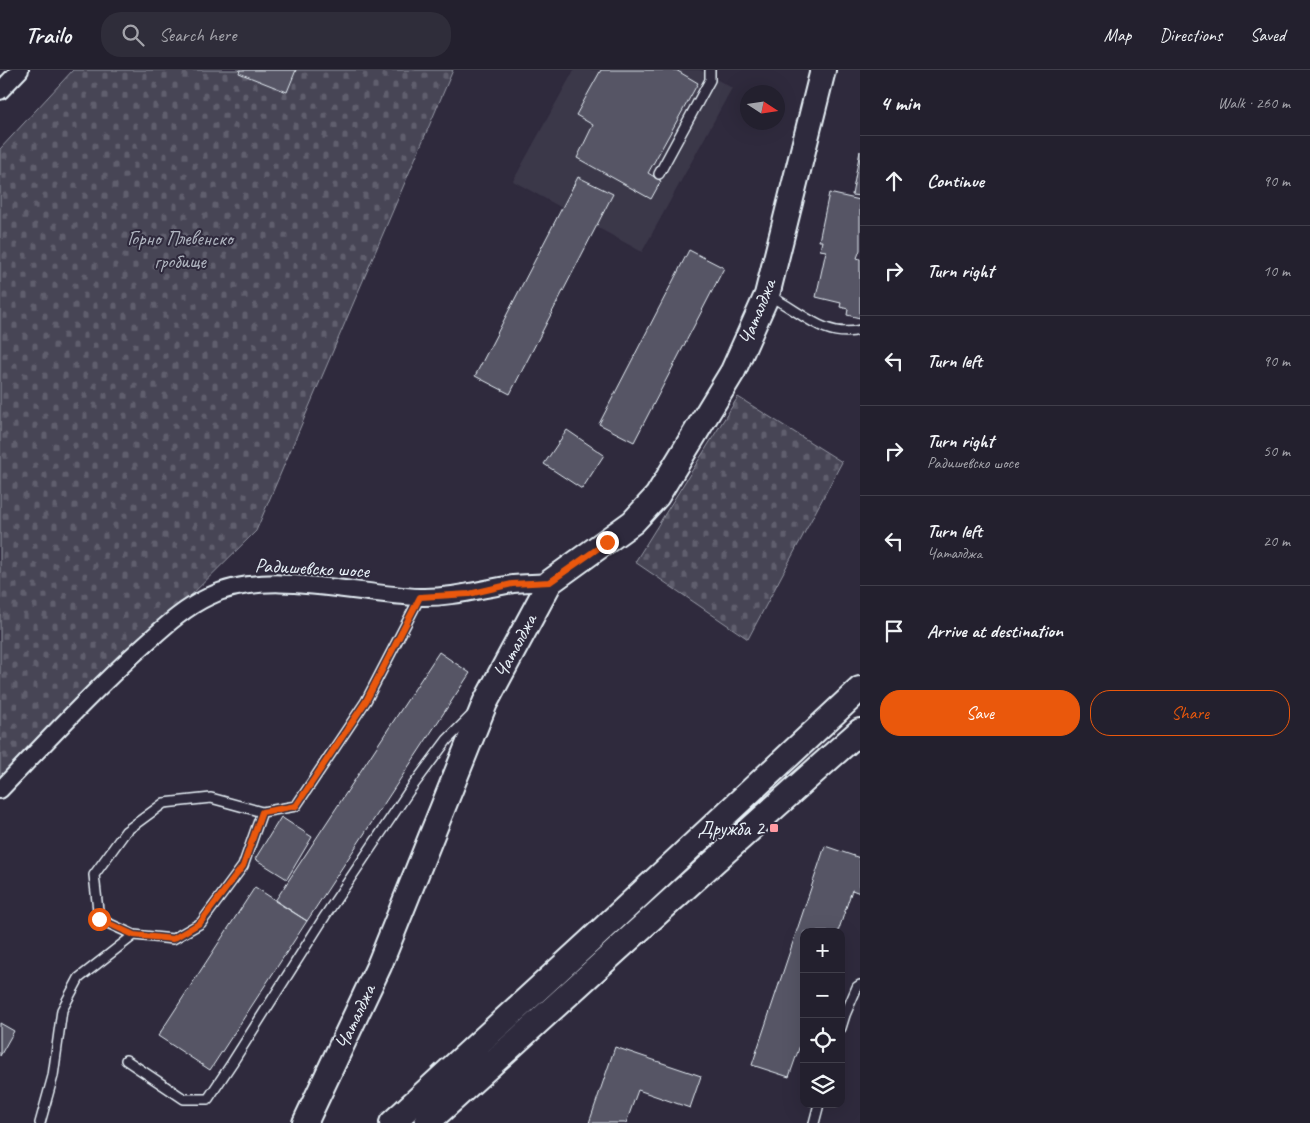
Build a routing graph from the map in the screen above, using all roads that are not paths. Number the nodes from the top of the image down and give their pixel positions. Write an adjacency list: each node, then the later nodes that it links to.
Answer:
1 (20, 70): 4 (street)
2 (710, 70): 5 (lane)
3 (823, 70): 6 (street, Чаталджа)
4 (0, 90)
5 (659, 174)
6 (767, 294): 7 (lane); 8 (street, Чаталджа)
7 (860, 330)
8 (550, 582): 9 (street, Радишевско шосе); 11 (street, Чаталджа)
9 (420, 597): 13 (street, Радишевско шосе); 14 (lane)
10 (860, 689): 22 (street)
11 (485, 703): 18 (lane); 21 (street, Чаталджа)
12 (860, 731): 23 (street)
13 (0, 790)
14 (262, 812): 15 (lane); 15 (lane)
15 (134, 935): 20 (lane)
16 (860, 985): 17 (lane)
17 (845, 1018)
18 (126, 1060)
19 (818, 1108): 24 (lane)
20 (40, 1123)
21 (305, 1123)
22 (392, 1123)
23 (427, 1123)
24 (814, 1123)

